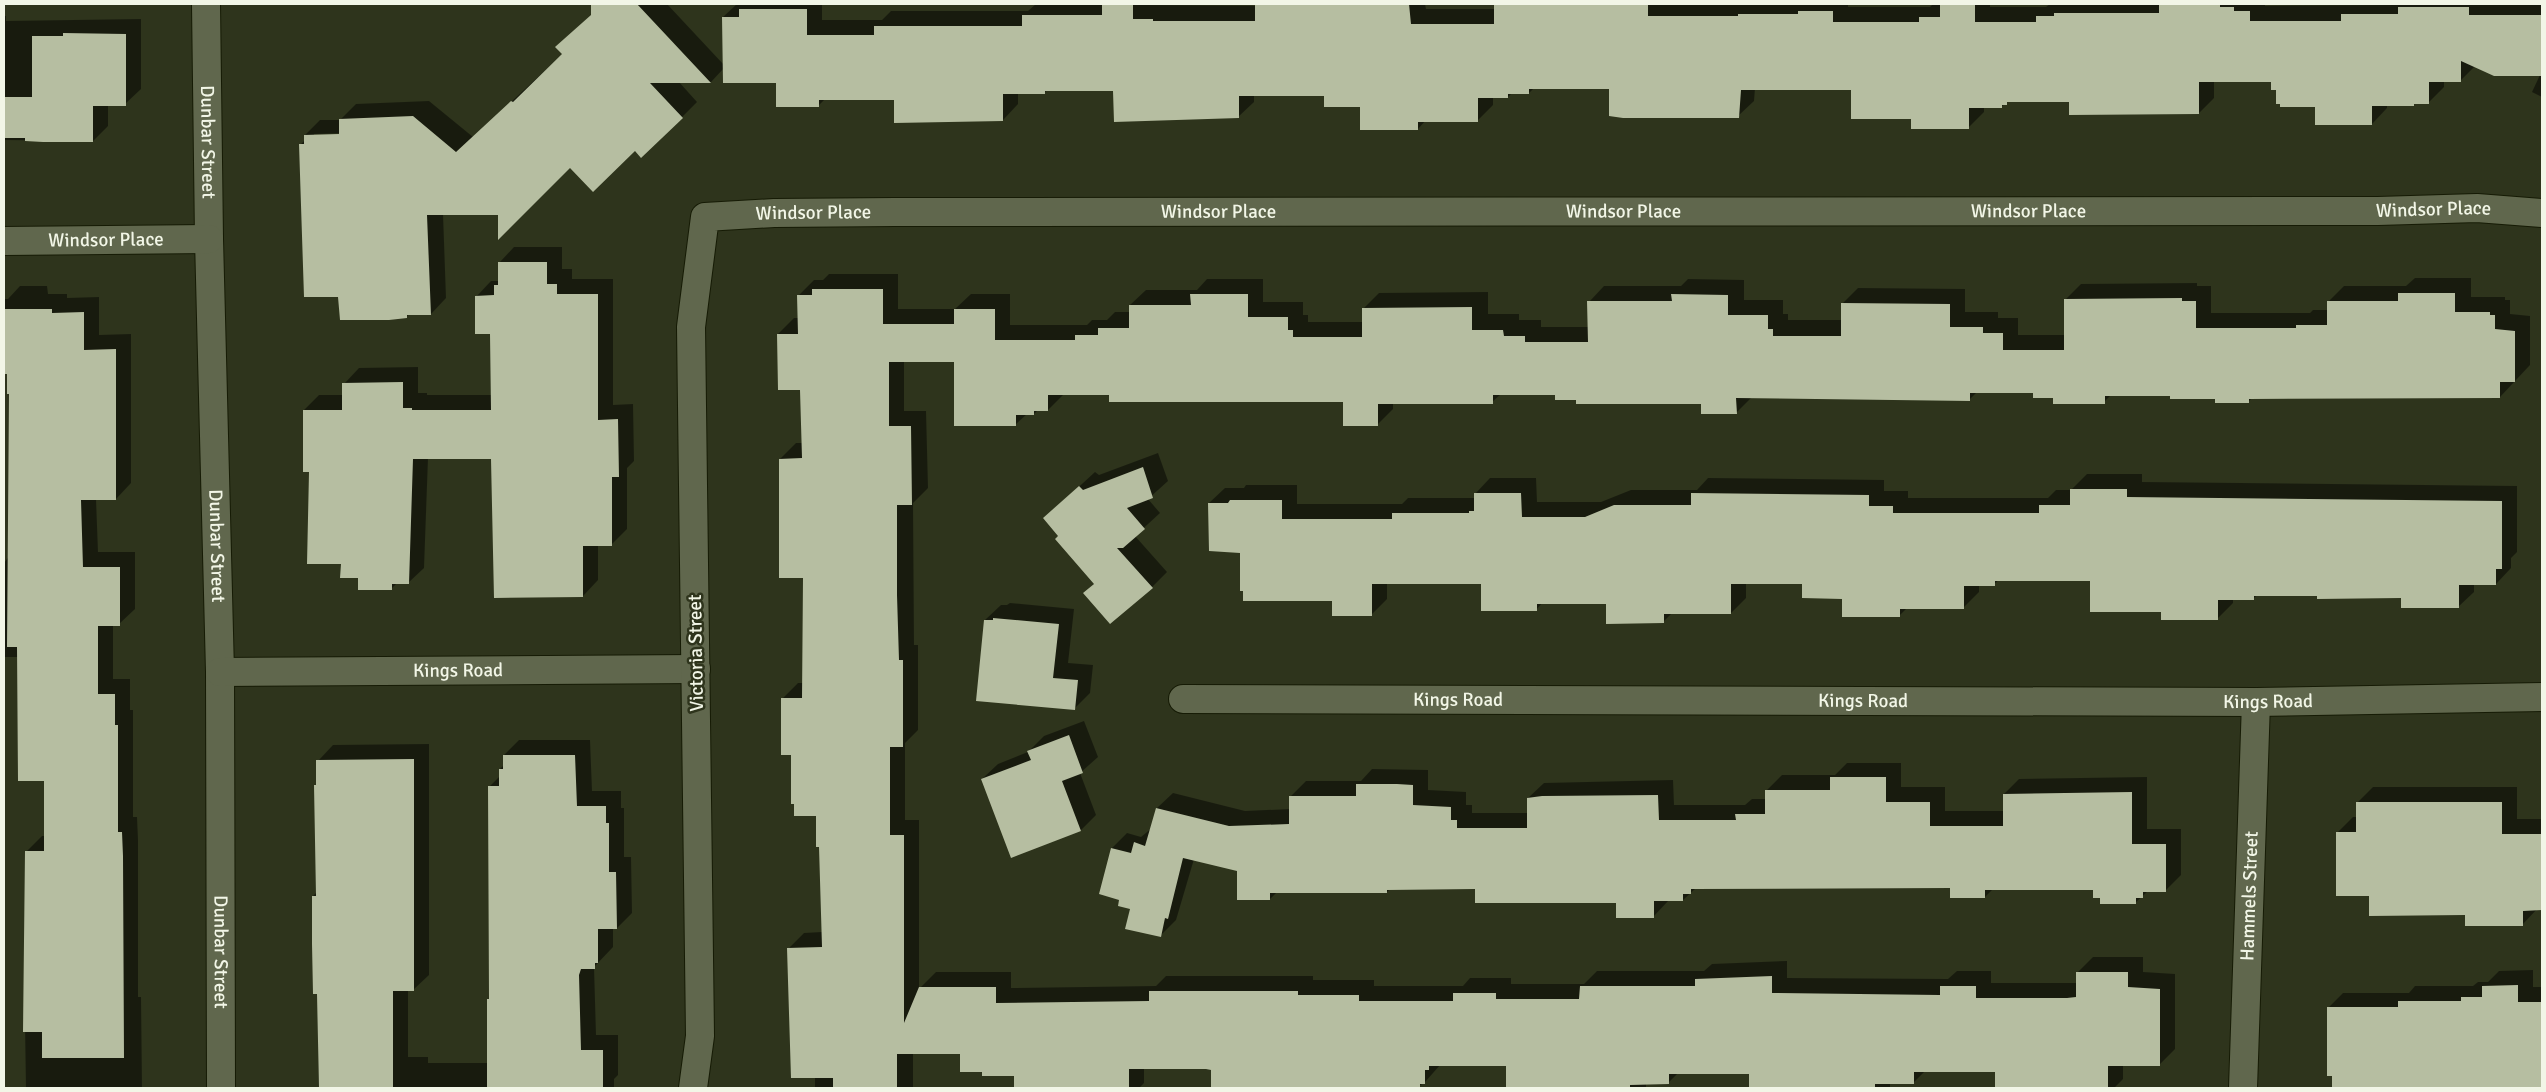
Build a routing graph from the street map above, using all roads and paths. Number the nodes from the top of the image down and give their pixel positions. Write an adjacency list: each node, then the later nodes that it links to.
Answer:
1 (206, 4): 4 (street, Dunbar Street)
2 (2542, 213): 3 (street, Windsor Place)
3 (704, 217): 6 (street, Victoria Street)
4 (209, 239): 5 (street, Windsor Place); 7 (street, Dunbar Street)
5 (4, 241)
6 (696, 669): 7 (street, Kings Road); 12 (street, Victoria Street)
7 (220, 672): 11 (street, Dunbar Street)
8 (2542, 697): 10 (street, Kings Road)
9 (1183, 699): 10 (street, Kings Road)
10 (2256, 702): 13 (street, Hammels Street)
11 (221, 1088)
12 (694, 1088)
13 (2243, 1088)

